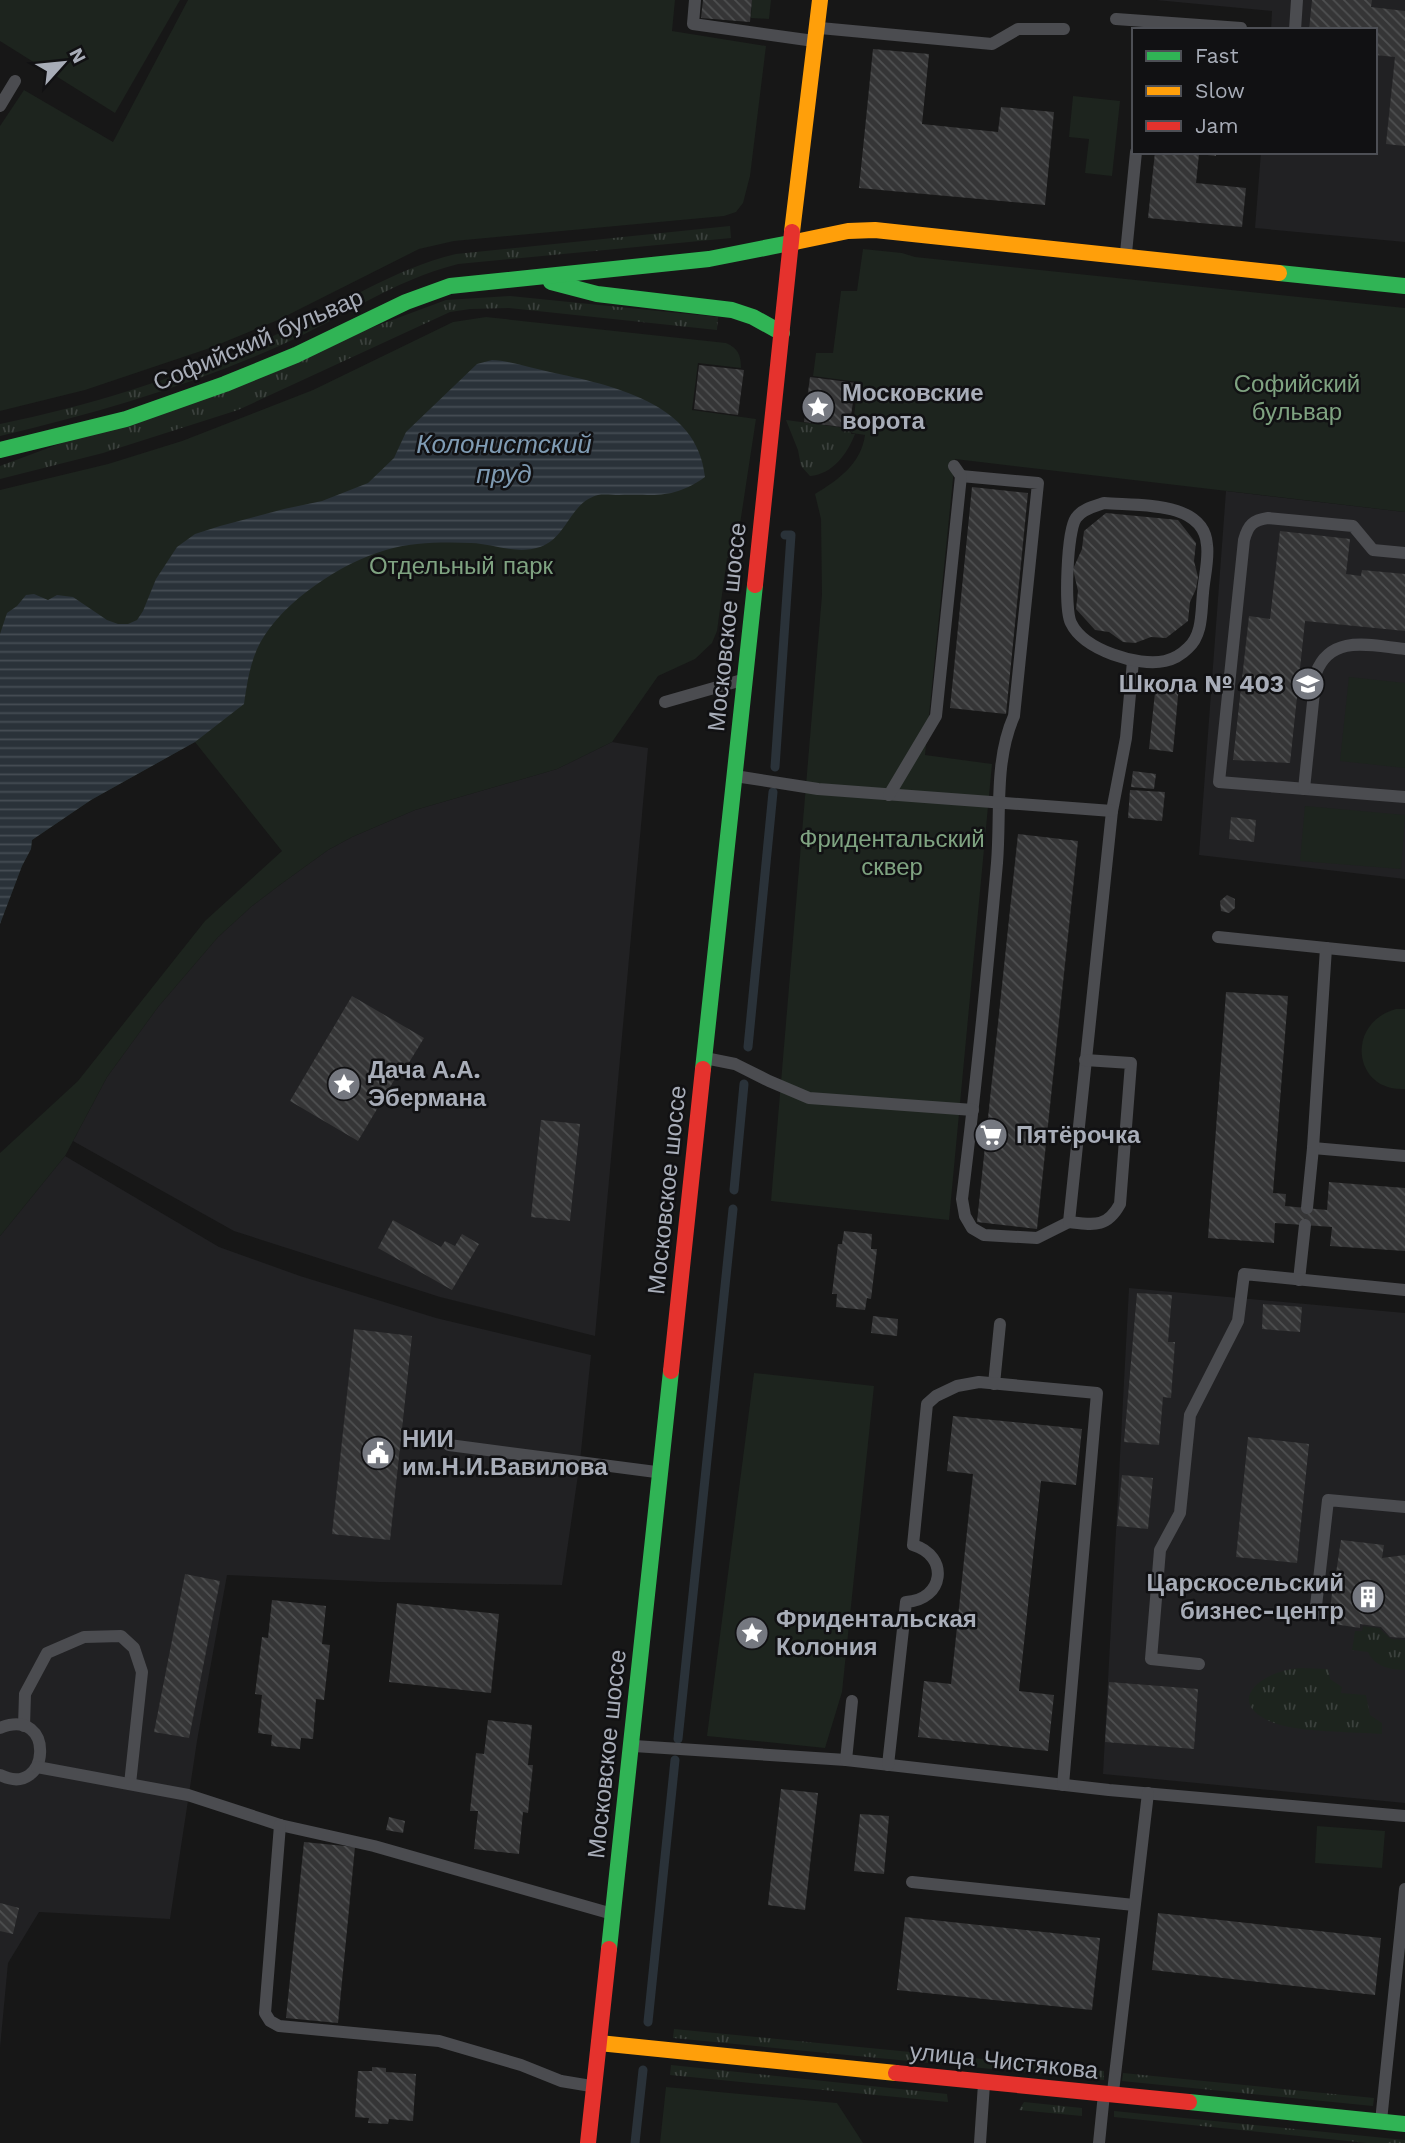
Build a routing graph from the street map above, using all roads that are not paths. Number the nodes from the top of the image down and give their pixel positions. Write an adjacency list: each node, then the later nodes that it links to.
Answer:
1 (695, 0): 9 (lane)
2 (820, 0): 9 (main road, Московское шоссе)
3 (1297, 0): 7 (lane)
4 (1116, 19): 5 (lane)
5 (1147, 26): 6 (lane)
6 (1241, 28)
7 (1295, 28)
8 (1064, 29): 9 (lane)
9 (816, 34): 13 (main road, Московское шоссе)
10 (15, 81): 11 (lane)
11 (0, 106)
12 (1136, 154): 14 (lane)
13 (791, 243): 14 (main road, Софийский бульвар); 15 (main road, Софийский бульвар); 17 (main road, Московское шоссе)
14 (1126, 257): 16 (main road, Софийский бульвар)
15 (534, 278): 17 (main road, Софийский бульвар); 18 (main road, Софийский бульвар)
16 (1405, 286)
17 (782, 333): 22 (main road, Московское шоссе)
18 (0, 450)
19 (1405, 553): 25 (lane)
20 (1405, 649): 25 (lane)
21 (1133, 661): 21 (lane); 29 (lane)
22 (745, 679): 23 (lane); 24 (main road, Московское шоссе)
23 (665, 702)
24 (734, 776): 26 (lane); 33 (main road, Московское шоссе)
25 (1304, 789): 27 (lane)
26 (888, 795): 28 (lane); 28 (lane)
27 (1405, 797)
28 (1000, 803): 29 (lane); 35 (lane)
29 (1112, 811): 34 (lane)
30 (1218, 937): 31 (lane)
31 (1325, 948): 32 (lane); 36 (lane)
32 (1405, 956)
33 (704, 1058): 35 (lane); 46 (main road, Московское шоссе)
34 (1085, 1060): 39 (lane); 39 (lane)
35 (973, 1110): 39 (lane)
36 (1313, 1148): 37 (lane); 38 (lane)
37 (1405, 1156)
38 (1307, 1208)
39 (1069, 1222)
40 (1305, 1225): 41 (lane)
41 (1299, 1280): 42 (lane); 49 (lane)
42 (1405, 1290)
43 (1000, 1324): 44 (lane)
44 (994, 1384): 55 (lane); 59 (lane)
45 (449, 1445): 46 (lane)
46 (660, 1473): 53 (main road, Московское шоссе)
47 (1405, 1507): 48 (lane)
48 (1315, 1615)
49 (1199, 1664)
50 (852, 1701): 54 (lane)
51 (24, 1726): 52 (lane); 56 (lane); 58 (lane)
52 (0, 1728)
53 (630, 1745): 54 (lane); 66 (main road, Московское шоссе)
54 (846, 1760): 55 (lane)
55 (888, 1765): 59 (lane)
56 (37, 1767): 57 (lane); 58 (lane)
57 (1, 1780)
58 (131, 1784): 62 (lane)
59 (1063, 1785): 60 (lane)
60 (1147, 1793): 61 (lane); 65 (lane)
61 (1405, 1816)
62 (281, 1825): 66 (lane); 69 (lane)
63 (912, 1882): 65 (lane)
64 (1405, 1889): 71 (lane)
65 (1135, 1905): 70 (lane)
66 (612, 1914): 67 (main road, Московское шоссе)
67 (599, 2043): 68 (main road, улица Чистякова); 69 (main road, Московское шоссе)
68 (985, 2082): 70 (main road, улица Чистякова); 74 (lane)
69 (594, 2087): 73 (main road, Московское шоссе)
70 (1108, 2094): 71 (main road, улица Чистякова); 75 (lane)
71 (1381, 2122): 72 (main road, улица Чистякова)
72 (1405, 2124)
73 (588, 2143)
74 (980, 2143)
75 (1099, 2143)

